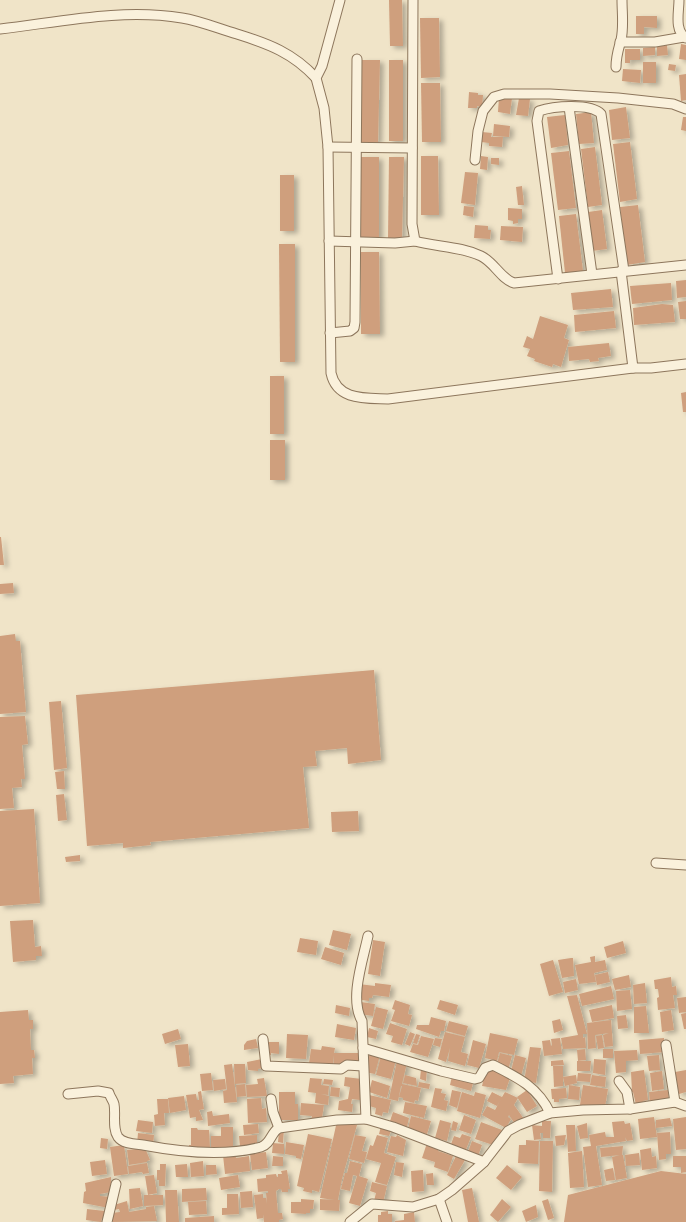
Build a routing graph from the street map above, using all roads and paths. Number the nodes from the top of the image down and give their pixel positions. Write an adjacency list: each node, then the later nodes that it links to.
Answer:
1 (340, 0): 10 (street)
2 (413, 0): 15 (street)
3 (622, 0): 7 (street)
4 (679, 0): 6 (street)
5 (0, 29): 10 (street)
6 (685, 37): 7 (street)
7 (620, 42): 9 (street)
8 (357, 59): 14 (street)
9 (616, 67)
10 (316, 78): 13 (street)
11 (569, 107): 21 (street); 22 (street); 23 (street)
12 (686, 109): 16 (street)
13 (328, 147): 14 (street); 17 (street)
14 (355, 147): 15 (street); 19 (street)
15 (412, 148): 18 (street)
16 (475, 160)
17 (329, 241): 19 (street); 24 (street)
18 (415, 241): 19 (street); 23 (street)
19 (356, 242): 24 (street)
20 (686, 265): 21 (street)
21 (622, 271): 22 (street); 26 (street)
22 (592, 274): 23 (street)
23 (558, 278)
24 (330, 333): 26 (street)
25 (686, 364): 26 (street)
26 (633, 368)
27 (656, 863): 28 (street)
28 (686, 865)
29 (368, 936): 32 (street)
30 (263, 1039): 33 (street)
31 (666, 1045): 37 (street)
32 (363, 1048): 33 (street); 40 (street)
33 (363, 1066): 41 (street)
34 (620, 1081): 39 (street)
35 (68, 1094): 42 (street)
36 (272, 1099): 42 (street)
37 (675, 1102): 38 (street); 39 (street)
38 (686, 1106)
39 (630, 1109): 40 (street)
40 (550, 1113): 43 (street)
41 (366, 1119): 42 (street); 43 (street)
42 (279, 1128)
43 (484, 1162): 45 (street)
44 (116, 1184): 46 (street)
45 (439, 1199): 47 (street); 48 (street)
46 (107, 1222)
47 (350, 1222)
48 (447, 1222)

